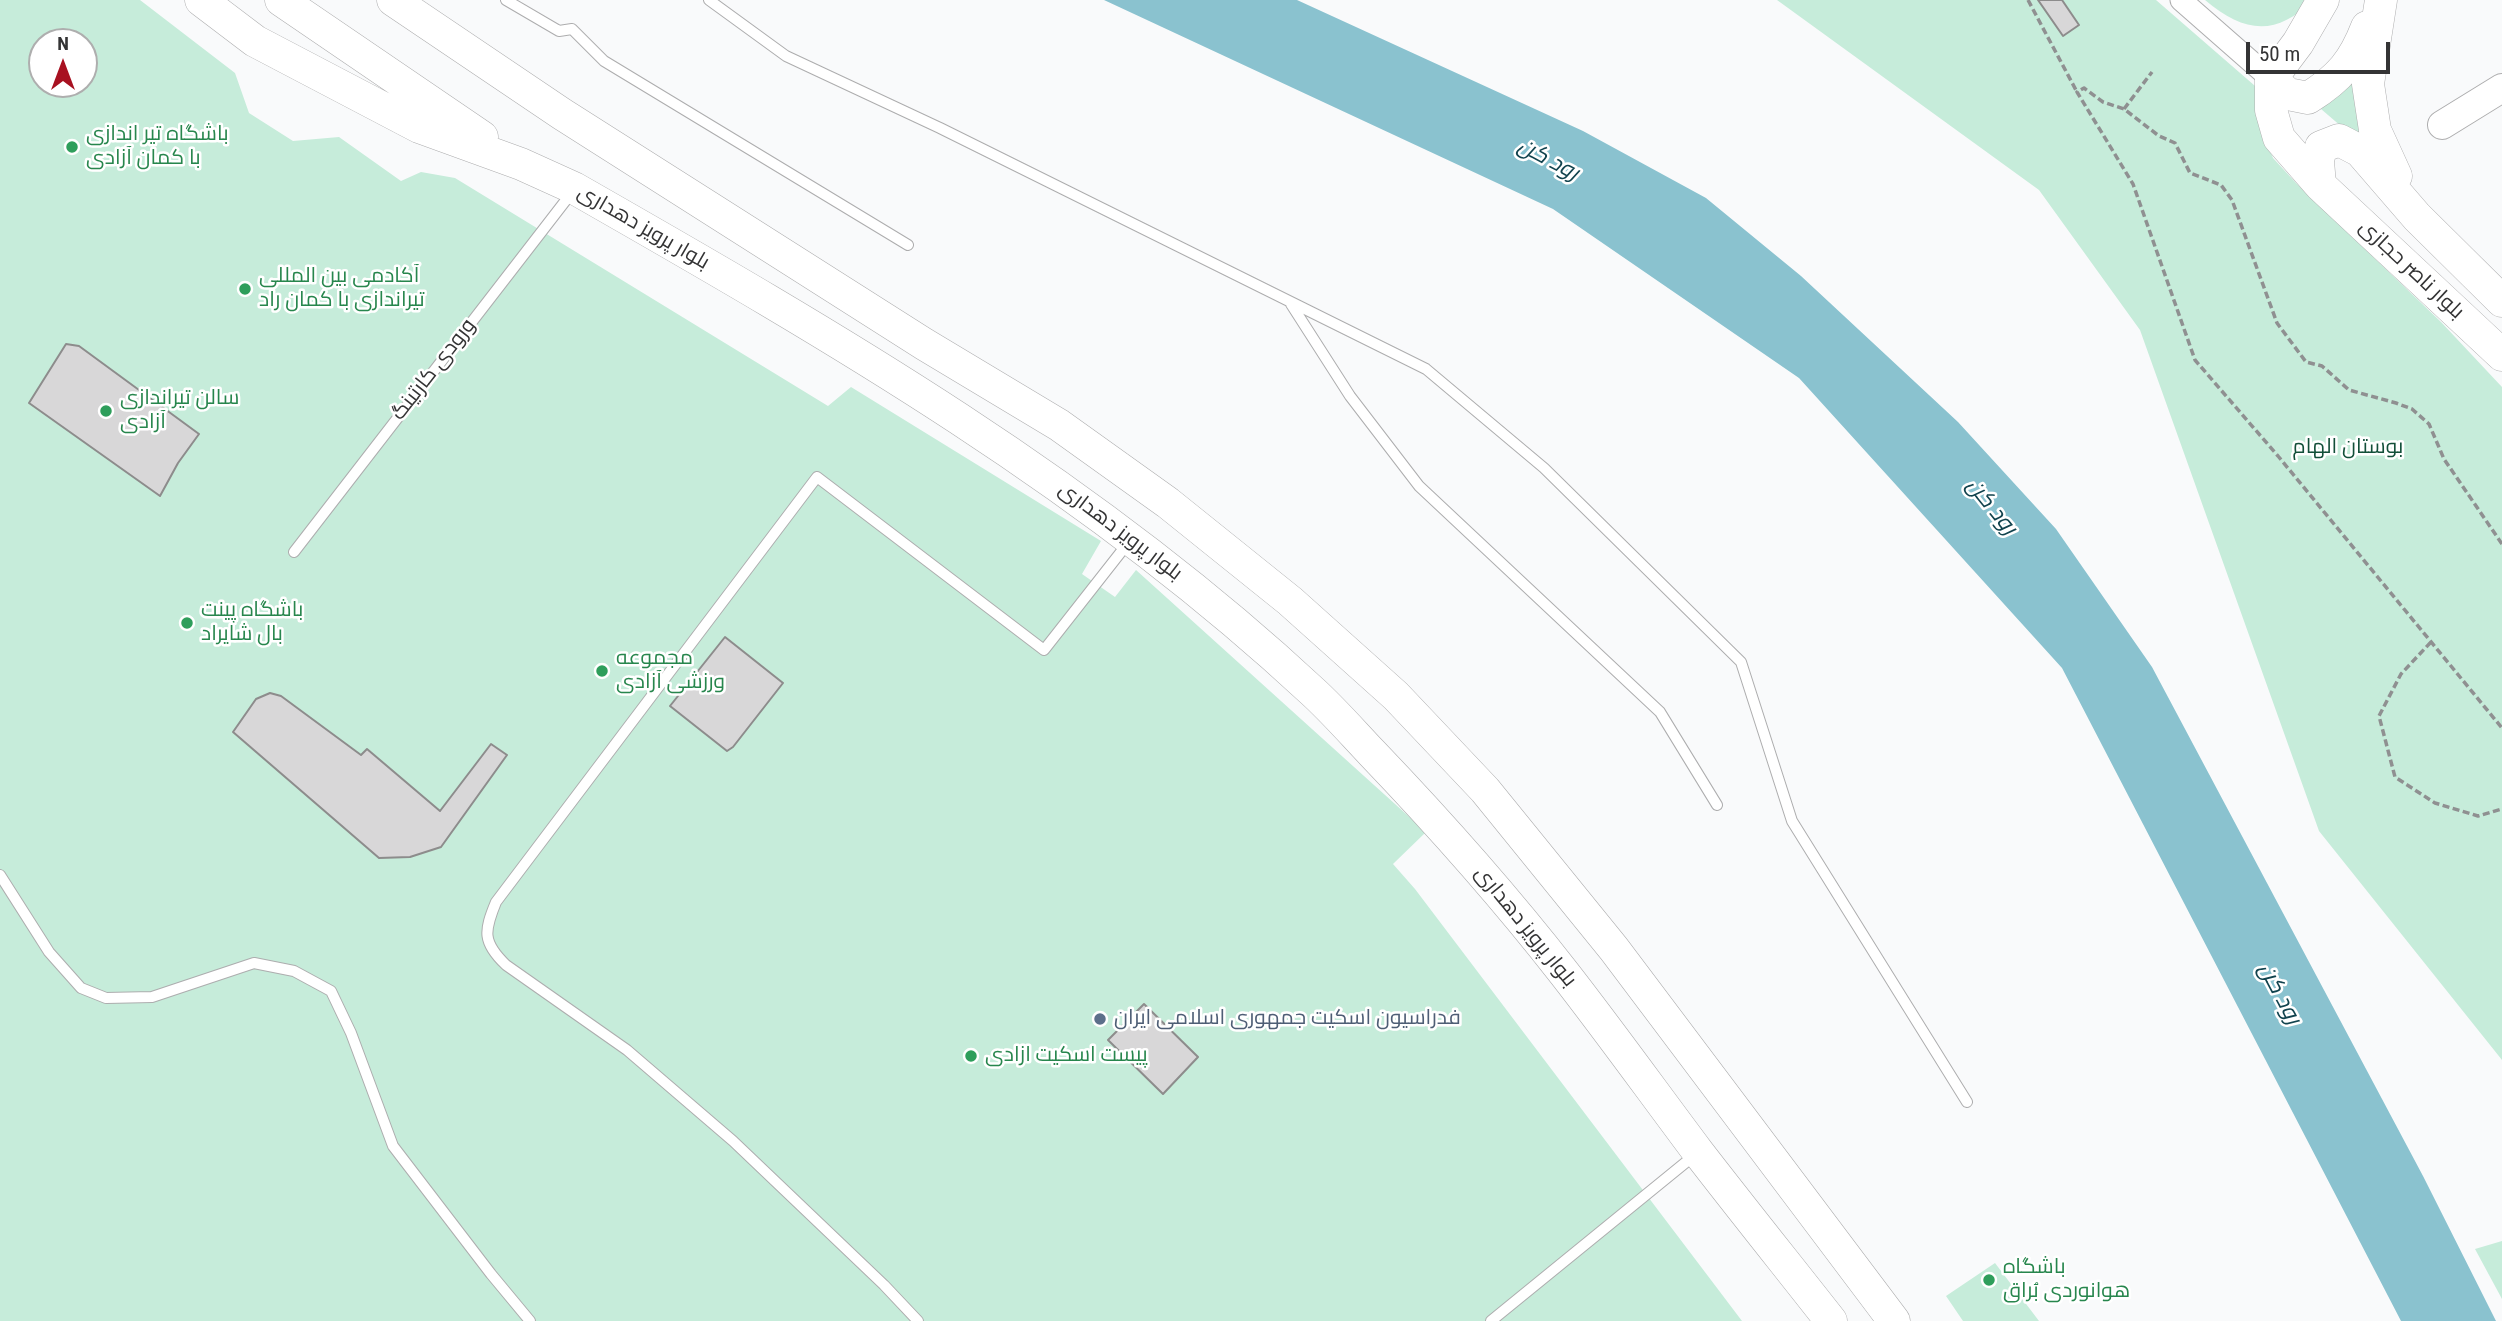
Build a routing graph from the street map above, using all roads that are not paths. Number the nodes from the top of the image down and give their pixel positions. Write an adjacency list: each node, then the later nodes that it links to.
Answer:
1 (201, 0): 12 (main road, بلوار پرویز دهداری)
2 (281, 0): 12 (main road)
3 (393, 0): 30 (main road)
4 (506, 0): 16 (lane)
5 (709, 0): 17 (lane)
6 (2181, 0): 9 (street)
7 (2323, 0): 9 (main road)
8 (2379, 0): 9 (main road); 15 (main road)
9 (2271, 79): 13 (main road, بلوار ناصر حجازی)
10 (2502, 88): 11 (street)
11 (2442, 125)
12 (521, 164): 14 (main road, بلوار پرویز دهداری)
13 (2320, 185): 15 (main road); 19 (main road, بلوار ناصر حجازی)
14 (574, 188): 20 (main road, بلوار پرویز دهداری); 21 (lane, ورودی کارتینگ)
15 (2417, 217): 18 (main road, بلوار ناصر حجازی)
16 (908, 245)
17 (1290, 301): 22 (lane); 24 (lane)
18 (2502, 301)
19 (2502, 355)
20 (1132, 539): 25 (main road, بلوار پرویز دهداری); 27 (lane)
21 (294, 552)
22 (1717, 805)
23 (0, 875): 26 (lane)
24 (1967, 1102)
25 (1699, 1152): 28 (lane); 29 (main road, بلوار پرویز دهداری)
26 (530, 1321)
27 (918, 1321)
28 (1491, 1321)
29 (1831, 1321)
30 (1894, 1321)

